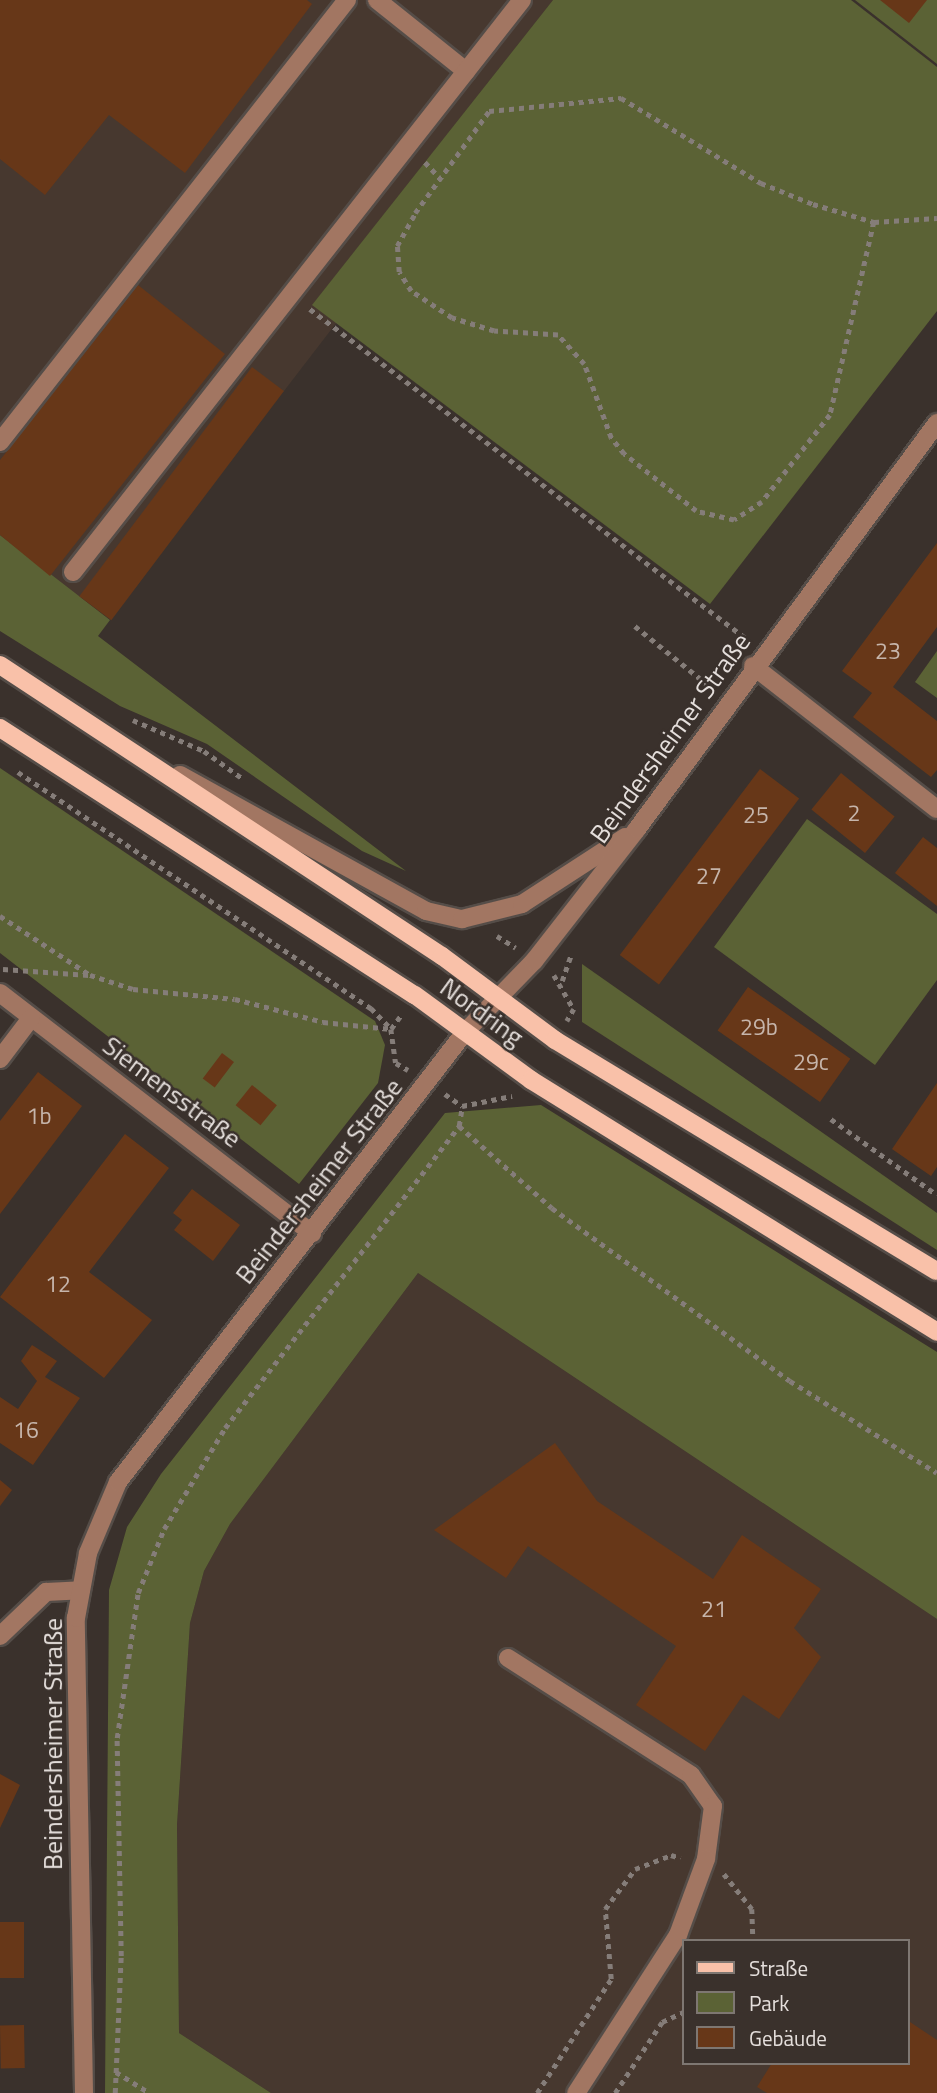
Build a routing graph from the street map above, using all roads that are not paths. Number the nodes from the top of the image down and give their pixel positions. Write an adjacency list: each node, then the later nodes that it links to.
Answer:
1 (347, 0): 6 (street)
2 (377, 0): 4 (street)
3 (522, 0): 4 (street)
4 (466, 71): 7 (street)
5 (937, 423): 8 (street, Beindersheimer Straße)
6 (0, 442)
7 (74, 572)
8 (759, 659): 12 (street); 13 (street, Beindersheimer Straße)
9 (0, 665): 10 (main road, Nordring)
10 (85, 723): 13 (street, Nordring); 15 (main road, Nordring)
11 (0, 728): 17 (main road, Nordring)
12 (937, 809)
13 (637, 829): 15 (street, Beindersheimer Straße)
14 (0, 993): 16 (street, Siemensstraße)
15 (497, 998): 17 (street, Beindersheimer Straße); 20 (main road, Nordring)
16 (32, 1018): 18 (street); 19 (street, Siemensstraße)
17 (464, 1032): 19 (street, Beindersheimer Straße); 21 (main road, Nordring)
18 (0, 1059)
19 (312, 1233): 22 (street, Beindersheimer Straße)
20 (937, 1271)
21 (937, 1332)
22 (81, 1590): 23 (street); 25 (street, Beindersheimer Straße)
23 (0, 1636)
24 (508, 1658): 26 (street)
25 (84, 2093)
26 (576, 2093)

